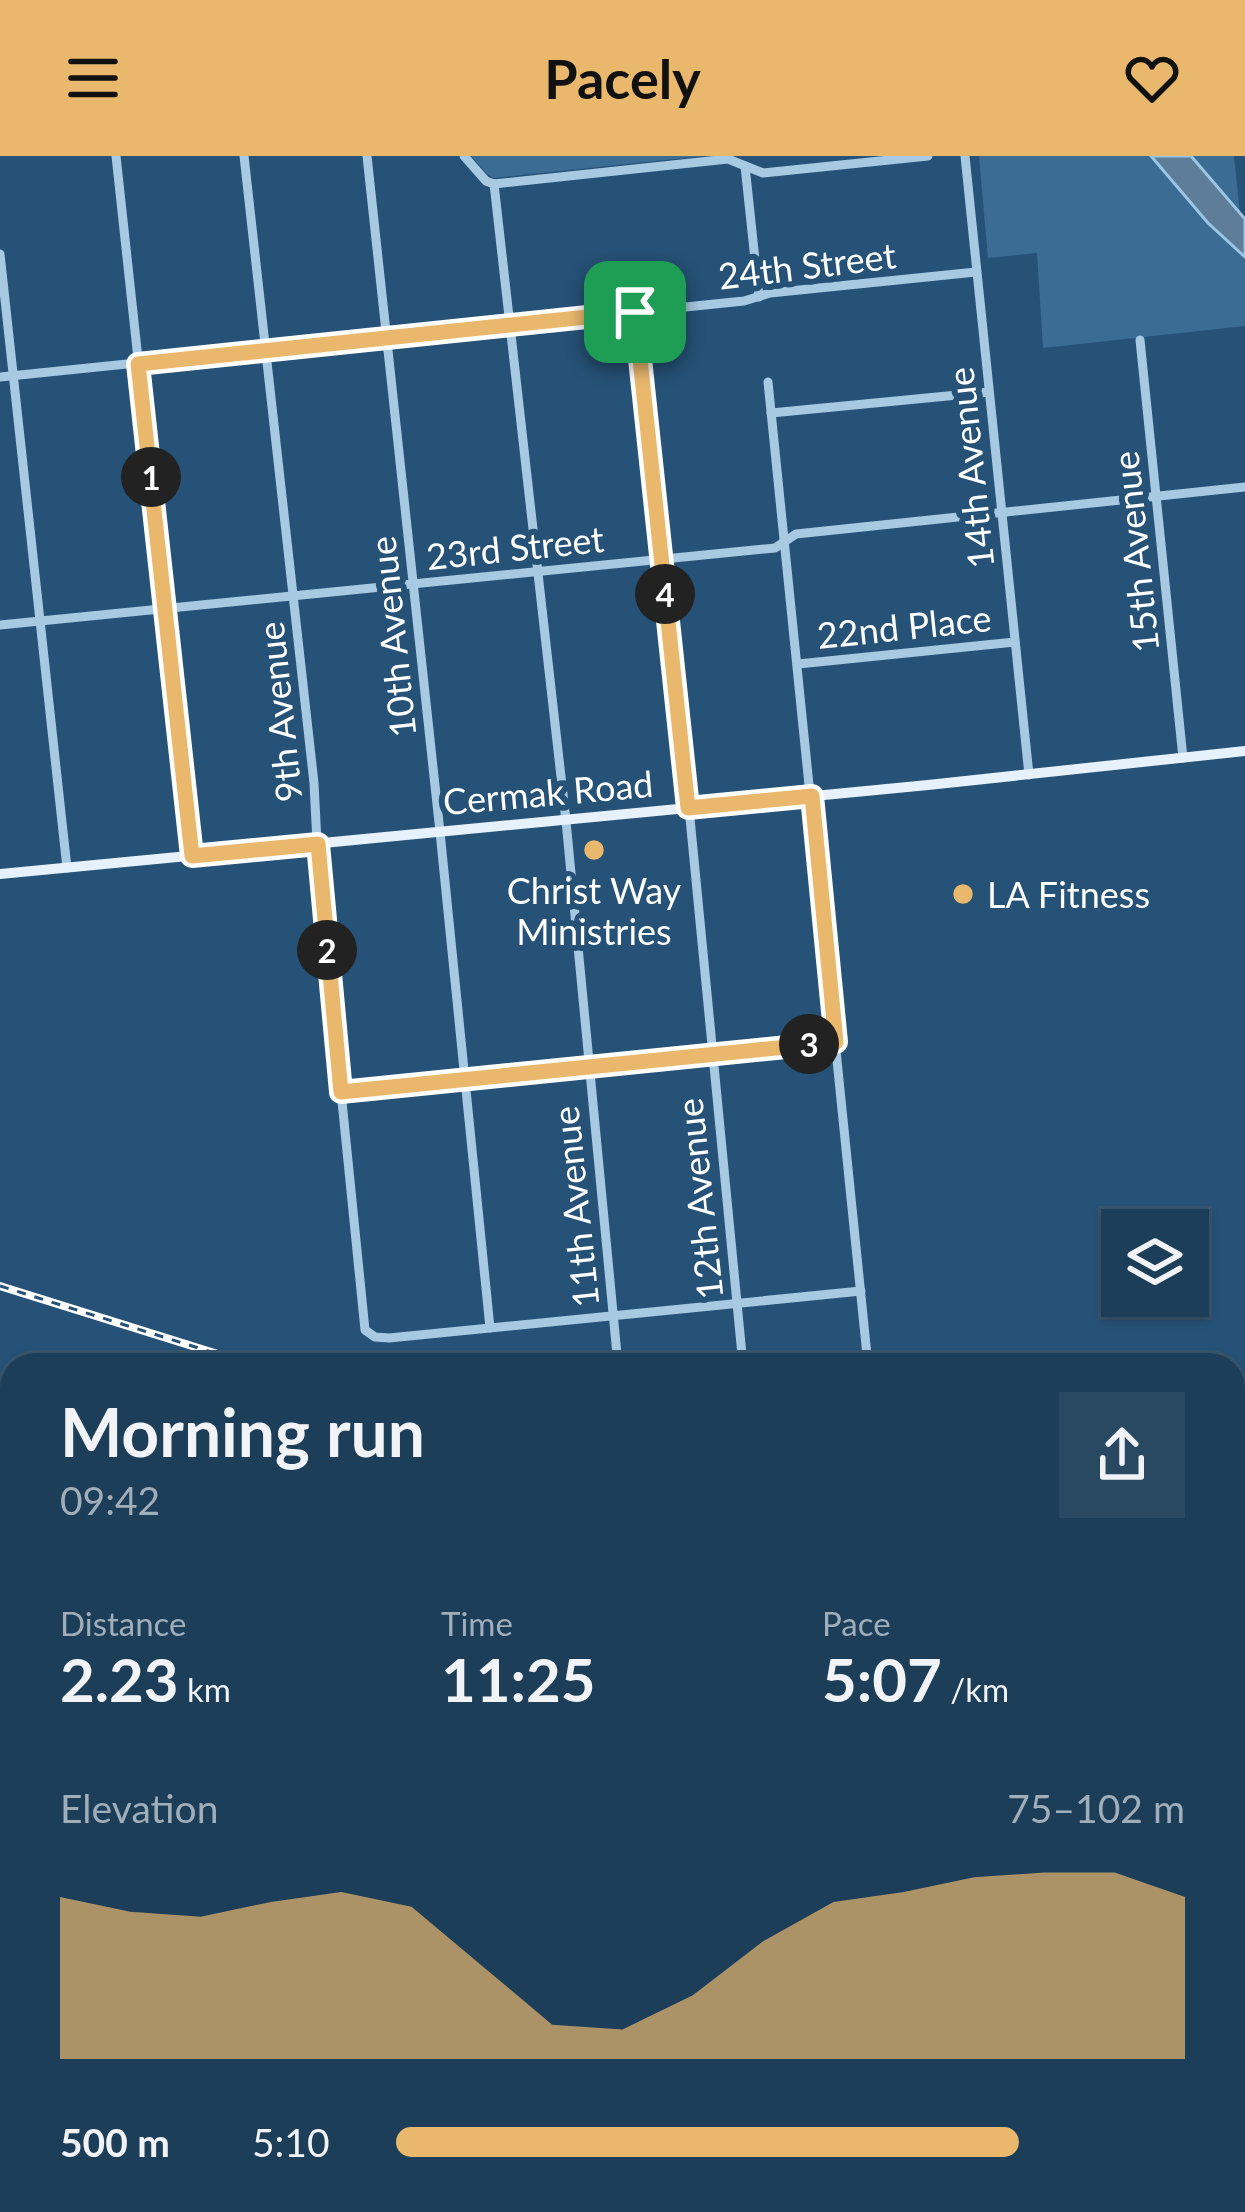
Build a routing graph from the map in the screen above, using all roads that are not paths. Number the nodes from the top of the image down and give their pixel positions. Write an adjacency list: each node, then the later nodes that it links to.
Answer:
1 (116, 156): 17 (street)
2 (244, 156): 16 (street, 9th Avenue)
3 (367, 156): 14 (street, 10th Avenue)
4 (464, 156): 8 (street)
5 (928, 156): 7 (street)
6 (965, 156): 10 (street, 14th Avenue)
7 (745, 166): 8 (street); 11 (street)
8 (494, 184): 13 (street, 11th Avenue)
9 (0, 254): 18 (street)
10 (976, 272): 11 (street, 24th Street); 21 (street, 14th Avenue)
11 (758, 297): 12 (street, 24th Street)
12 (635, 312): 13 (street, 24th Street); 27 (street, 12th Avenue)
13 (510, 326): 14 (street, 24th Street); 28 (street, 11th Avenue)
14 (387, 339): 16 (street, 24th Street); 29 (street, 10th Avenue)
15 (1140, 340): 24 (street, 15th Avenue)
16 (266, 351): 17 (street, 24th Street); 30 (street, 9th Avenue)
17 (138, 364): 18 (street, 24th Street); 31 (street)
18 (14, 375): 19 (street, 24th Street); 32 (street)
19 (0, 376)
20 (768, 382): 22 (street)
21 (989, 392): 22 (street); 25 (street, 14th Avenue)
22 (771, 412): 26 (street)
23 (1245, 487): 24 (street, 23rd Street)
24 (1157, 497): 25 (street, 23rd Street); 37 (street, 15th Avenue)
25 (1001, 512): 26 (street, 23rd Street); 34 (street, 14th Avenue)
26 (785, 542): 27 (street, 23rd Street); 35 (street)
27 (662, 559): 28 (street, 23rd Street); 40 (street, 12th Avenue)
28 (538, 573): 29 (street, 23rd Street); 41 (street, 11th Avenue)
29 (414, 584): 30 (street, 23rd Street); 42 (street, 10th Avenue)
30 (293, 598): 31 (street, 23rd Street); 43 (street, 9th Avenue)
31 (165, 610): 32 (street, 23rd Street); 44 (street)
32 (40, 621): 33 (street, 23rd Street); 45 (street)
33 (0, 625)
34 (1015, 642): 35 (street, 22nd Place); 38 (street, 14th Avenue)
35 (798, 664): 39 (street)
36 (1245, 751): 37 (main road, Cermak Road)
37 (1183, 758): 38 (main road, Cermak Road)
38 (1029, 775): 39 (main road, Cermak Road)
39 (812, 796): 40 (main road, Cermak Road); 47 (street)
40 (688, 808): 41 (main road, Cermak Road); 48 (street, 12th Avenue)
41 (566, 820): 42 (main road, Cermak Road); 49 (street, 11th Avenue)
42 (440, 832): 43 (main road, Cermak Road); 50 (street, 10th Avenue)
43 (318, 844): 44 (main road, Cermak Road); 51 (street, 9th Avenue)
44 (192, 856): 45 (main road, Cermak Road)
45 (67, 868): 46 (main road, Cermak Road)
46 (0, 874)
47 (836, 1042): 48 (street); 52 (street)
48 (712, 1054): 49 (street); 53 (street, 12th Avenue)
49 (589, 1067): 50 (street); 54 (street, 11th Avenue)
50 (465, 1080): 51 (street); 55 (street, 10th Avenue)
51 (341, 1092): 55 (street, 9th Avenue)
52 (861, 1291): 53 (street); 58 (street)
53 (737, 1304): 54 (street); 57 (street, 12th Avenue)
54 (613, 1315): 55 (street); 56 (street, 11th Avenue)
55 (490, 1328)
56 (617, 1353)
57 (742, 1353)
58 (867, 1353)

